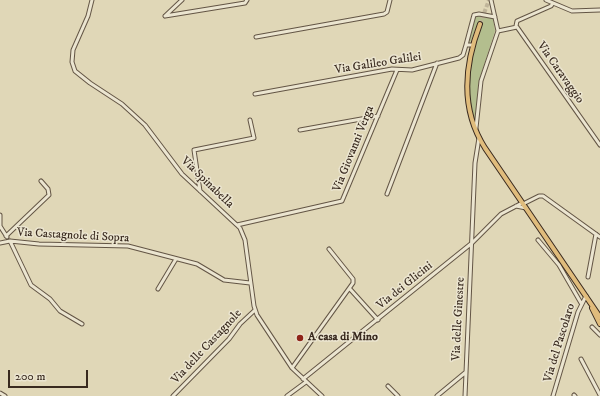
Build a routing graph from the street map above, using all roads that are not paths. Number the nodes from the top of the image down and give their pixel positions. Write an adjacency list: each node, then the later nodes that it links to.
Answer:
1 (92, 0): 26 (street, Via Spinabella)
2 (182, 0): 3 (street)
3 (247, 0)
4 (390, 0): 13 (street)
5 (491, 0): 9 (street)
6 (546, 0): 7 (street)
7 (552, 3): 8 (street); 11 (street)
8 (600, 10)
9 (495, 17): 12 (street); 14 (street)
10 (480, 24): 15 (main road)
11 (516, 26): 12 (street); 24 (street, Via Caravaggio)
12 (498, 31): 22 (street)
13 (256, 37)
14 (466, 45): 15 (street); 16 (street, Via Galileo Galilei)
15 (472, 45): 22 (main road)
16 (437, 63): 17 (street, Via Galileo Galilei); 27 (street)
17 (397, 70): 18 (street, Via Galileo Galilei); 19 (street, Via Giovanni Verga)
18 (255, 94)
19 (378, 116): 21 (street); 31 (street, Via Giovanni Verga)
20 (250, 120): 26 (street)
21 (300, 130)
22 (476, 131): 23 (main road)
23 (479, 138): 28 (main road); 39 (street, Via delle Ginestre)
24 (600, 145)
25 (41, 181): 34 (street)
26 (200, 190): 31 (street, Via Spinabella)
27 (387, 194)
28 (523, 205): 29 (street, Via dei Glicini); 29 (street); 33 (street, Via dei Glicini); 42 (main road)
29 (516, 206): 39 (street, Via dei Glicini)
30 (0, 215): 32 (street)
31 (237, 225): 44 (street, Via Spinabella)
32 (0, 226): 34 (street)
33 (596, 234): 35 (street); 43 (street)
34 (6, 236): 37 (street)
35 (600, 237)
36 (538, 240): 42 (street)
37 (9, 241): 38 (street, Via Castagnole di Sopra); 41 (street, Via Castagnole di Sopra); 52 (street)
38 (0, 243)
39 (472, 243): 51 (street, Via dei Glicini); 58 (street, Via delle Ginestre)
40 (329, 249): 46 (street)
41 (176, 259): 44 (street, Via Castagnole di Sopra); 45 (street)
42 (560, 262): 47 (main road); 48 (street)
43 (588, 277)
44 (250, 283): 49 (street, Via Spinabella)
45 (158, 289)
46 (350, 289): 51 (street); 57 (street)
47 (587, 297): 48 (street, Via del Pascolaro); 50 (main road); 53 (main road)
48 (581, 303): 70 (street, Via del Pascolaro)
49 (255, 310): 57 (street, Via Spinabella); 64 (street, Via delle Castagnole)
50 (600, 317)
51 (378, 320): 59 (street, Via dei Glicini)
52 (82, 324)
53 (600, 324)
54 (592, 327): 55 (street)
55 (600, 335)
56 (581, 359): 62 (street)
57 (292, 368): 59 (street, Via Spinabella)
58 (466, 372): 68 (street); 69 (street, Via delle Ginestre)
59 (305, 380): 65 (street, Via dei Glicini); 66 (street, Via Spinabella)
60 (388, 386): 67 (street)
61 (0, 393): 63 (street)
62 (600, 395)
63 (5, 396)
64 (173, 396)
65 (288, 396)
66 (322, 396)
67 (398, 396)
68 (437, 396)
69 (465, 396)
70 (553, 396)

